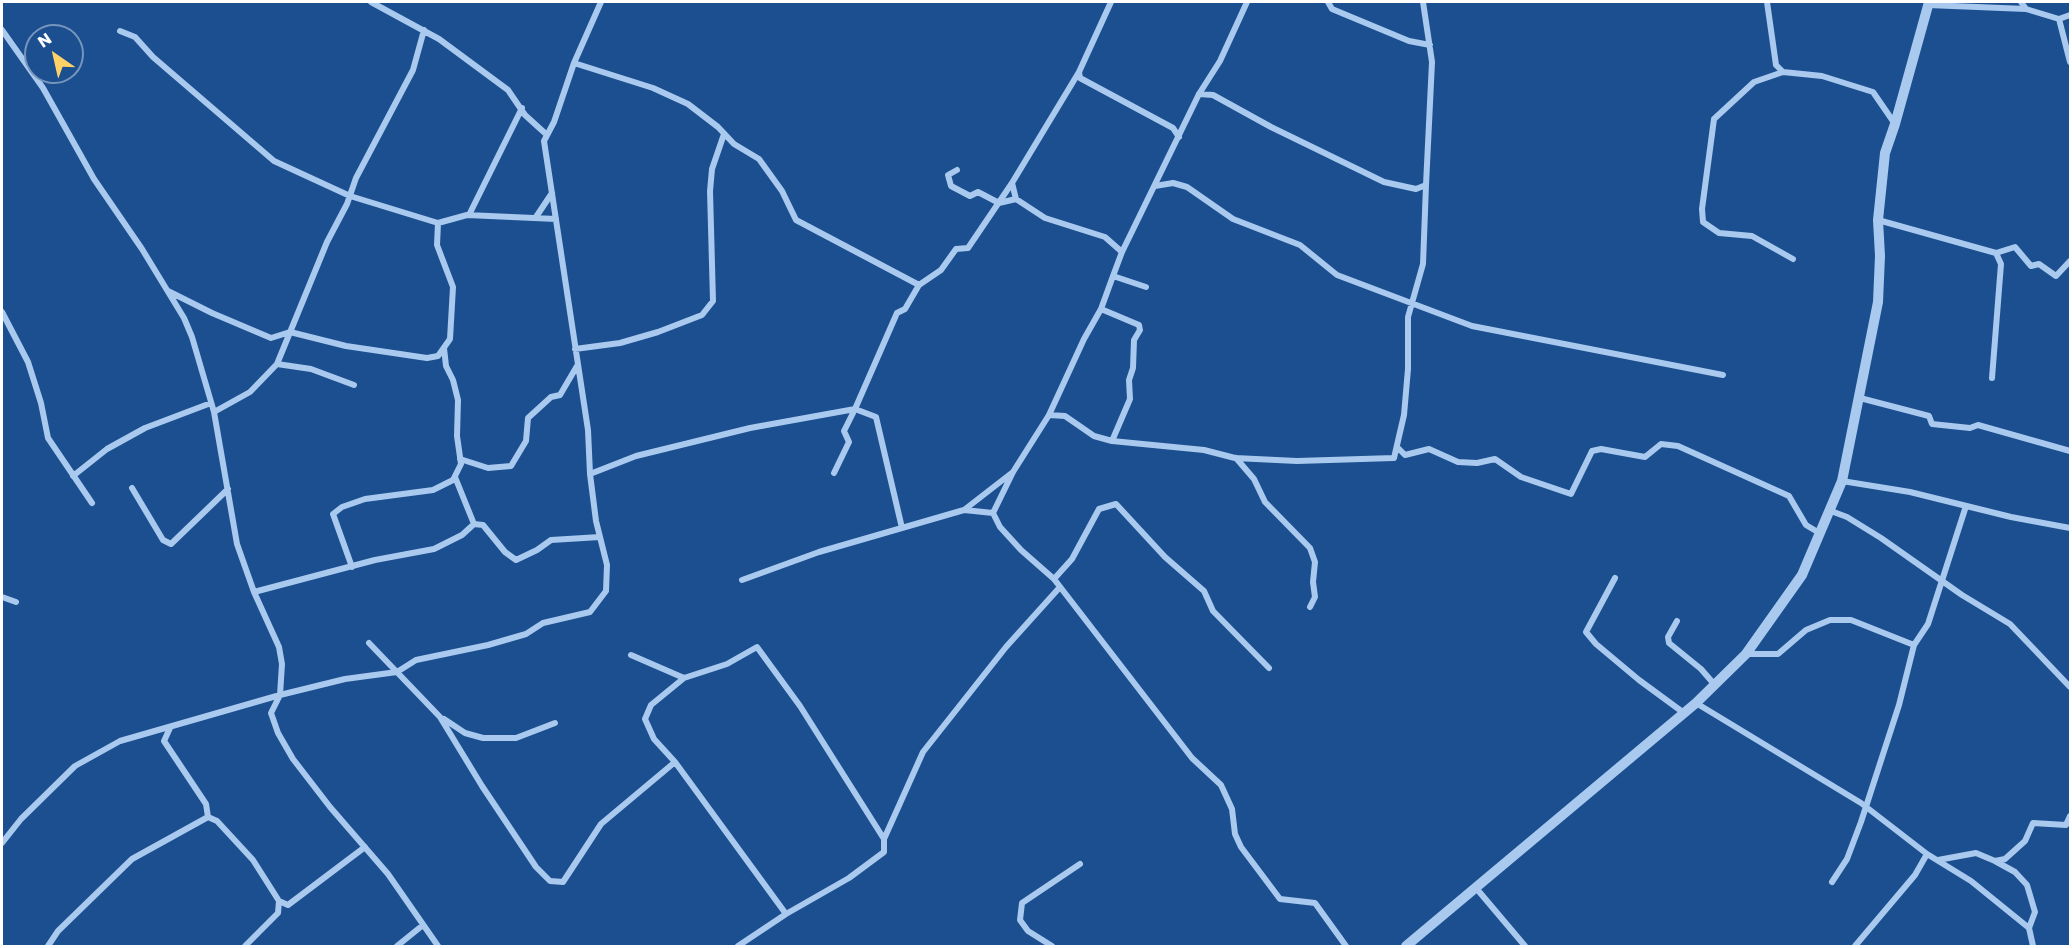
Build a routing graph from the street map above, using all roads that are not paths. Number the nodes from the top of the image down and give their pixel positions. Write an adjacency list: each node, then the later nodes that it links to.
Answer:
1 (371, 2): 14 (street)
2 (601, 2): 18 (street)
3 (1111, 2): 19 (street)
4 (1247, 2): 21 (street)
5 (1328, 2): 16 (street)
6 (1423, 2): 16 (street)
7 (1767, 2): 20 (street)
8 (2020, 2): 10 (street)
9 (1928, 3): 10 (street); 23 (street)
10 (2026, 9): 12 (street)
11 (2070, 15): 12 (street)
12 (2059, 19): 17 (street)
13 (2, 30): 47 (street)
14 (424, 30): 22 (street); 32 (street)
15 (120, 31): 32 (street)
16 (1430, 45): 29 (street)
17 (2070, 62)
18 (574, 63): 24 (street); 25 (street)
19 (1078, 72): 26 (street); 28 (street)
20 (1784, 72): 23 (street); 42 (street)
21 (1199, 94): 26 (street); 29 (street)
22 (522, 108): 25 (street); 35 (street)
23 (1895, 124): 38 (street)
24 (724, 134): 45 (street); 53 (street)
25 (547, 135): 31 (street)
26 (1179, 137): 30 (street)
27 (957, 170): 34 (street)
28 (1012, 183): 33 (street); 34 (street)
29 (1426, 185): 48 (street)
30 (1155, 186): 40 (street); 48 (street)
31 (552, 192): 36 (street); 37 (street)
32 (350, 196): 39 (street); 51 (street)
33 (1016, 199): 34 (street); 40 (street)
34 (999, 203): 45 (street)
35 (470, 215): 36 (street); 39 (street)
36 (536, 217): 37 (street)
37 (556, 219): 53 (street)
38 (1878, 220): 41 (street); 59 (street)
39 (438, 223): 52 (street)
40 (1122, 252): 44 (street)
41 (1996, 253): 43 (street); 57 (street)
42 (1793, 259)
43 (2070, 261)
44 (1113, 276): 46 (street); 49 (street)
45 (919, 285): 61 (street)
46 (1146, 287)
47 (166, 290): 51 (street); 60 (street)
48 (1412, 302): 56 (street); 65 (street)
49 (1101, 309): 63 (street); 64 (street)
50 (2, 312): 72 (street)
51 (290, 332): 52 (street); 54 (street)
52 (444, 348): 68 (street)
53 (575, 349): 55 (street)
54 (277, 364): 58 (street); 62 (street)
55 (578, 365): 68 (street); 71 (street)
56 (1723, 375)
57 (1992, 378)
58 (354, 385)
59 (1860, 398): 66 (street); 74 (street)
60 (212, 403): 62 (street); 72 (street)
61 (855, 409): 70 (street); 71 (street); 83 (street)
62 (214, 412): 76 (street)
63 (1049, 415): 64 (street); 69 (street)
64 (1112, 441): 67 (street)
65 (1398, 447): 67 (street); 85 (street)
66 (2070, 451)
67 (1235, 458): 96 (street)
68 (460, 459): 73 (street)
69 (1013, 472): 79 (street); 81 (street)
70 (834, 473)
71 (590, 474): 86 (street)
72 (73, 476): 77 (street)
73 (455, 477): 82 (street); 87 (street)
74 (1842, 481): 78 (street); 80 (street)
75 (132, 488): 76 (street)
76 (228, 489): 93 (street)
77 (92, 503)
78 (1966, 506): 84 (street); 91 (street)
79 (964, 510): 81 (street); 83 (street)
80 (1831, 511): 85 (street); 91 (street)
81 (993, 513): 89 (street)
82 (474, 524): 86 (street); 87 (street)
83 (902, 528): 90 (street)
84 (2070, 528)
85 (1821, 534): 100 (street)
86 (600, 537): 103 (street)
87 (352, 567): 93 (street)
88 (1615, 578): 109 (street)
89 (1054, 579): 92 (street); 102 (street)
90 (742, 580)
91 (1943, 582): 99 (street); 106 (street)
92 (1060, 586): 119 (street); 140 (street)
93 (254, 592): 107 (street)
94 (2, 597): 95 (street)
95 (16, 602)
96 (1310, 607)
97 (1677, 621): 105 (street)
98 (369, 643): 103 (street)
99 (1914, 645): 100 (street); 114 (street)
100 (1746, 654): 105 (street)
101 (631, 655): 104 (street)
102 (1269, 668)
103 (398, 672): 107 (street); 110 (street)
104 (684, 678): 113 (street); 119 (street)
105 (1714, 684): 108 (street)
106 (2070, 687)
107 (280, 695): 112 (street); 121 (street)
108 (1696, 703): 109 (street); 114 (street)
109 (1684, 713): 127 (street)
110 (441, 717): 111 (street); 113 (street)
111 (555, 723)
112 (170, 728): 116 (street); 118 (street)
113 (675, 762): 131 (street)
114 (1866, 807): 122 (street); 126 (street)
115 (2070, 816): 124 (street)
116 (208, 817): 128 (street); 134 (street)
117 (2, 829): 118 (street)
118 (6, 837): 120 (street)
119 (884, 839): 131 (street)
120 (2, 843)
121 (365, 846): 129 (street); 132 (street)
122 (1926, 854): 123 (street); 143 (street)
123 (1938, 860): 124 (street); 133 (street)
124 (1995, 861): 133 (street)
125 (1080, 864): 139 (street)
126 (1832, 882)
127 (1476, 888): 141 (street); 142 (street)
128 (279, 901): 129 (street); 130 (street)
129 (288, 905): 130 (street)
130 (278, 913): 135 (street)
131 (786, 914): 138 (street)
132 (423, 925): 136 (street); 137 (street)
133 (2029, 928): 144 (street)
134 (48, 946)
135 (245, 946)
136 (397, 946)
137 (438, 946)
138 (738, 946)
139 (1052, 946)
140 (1346, 946)
141 (1406, 946)
142 (1525, 946)
143 (1855, 946)
144 (2033, 946)

